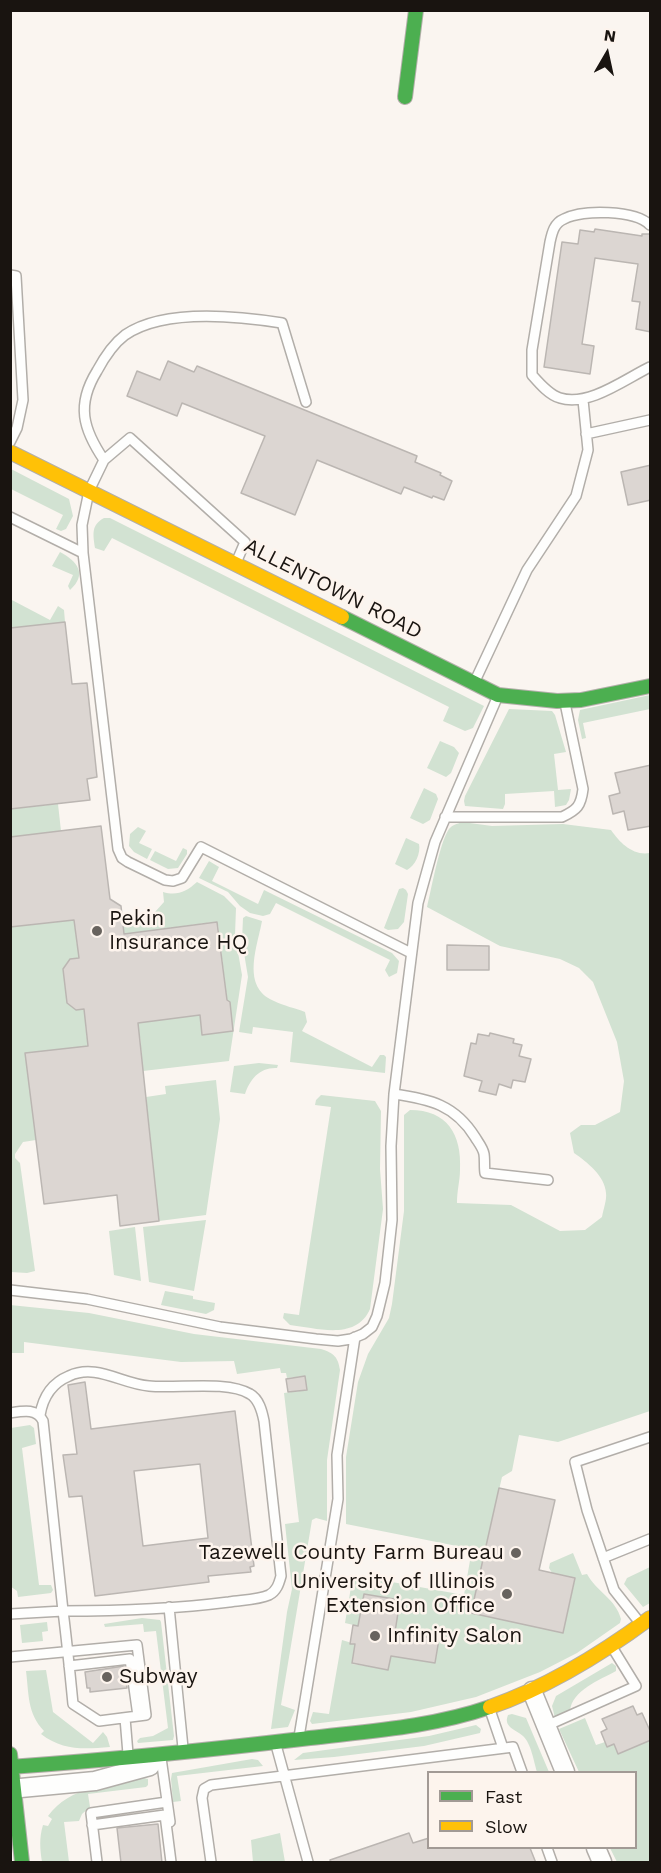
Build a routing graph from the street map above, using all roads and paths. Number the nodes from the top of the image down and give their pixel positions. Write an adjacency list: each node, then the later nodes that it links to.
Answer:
1 (416, 10): 2 (street)
2 (405, 97)
3 (651, 225): 6 (lane)
4 (10, 275): 10 (lane)
5 (651, 368): 6 (lane)
6 (583, 400): 9 (lane)
7 (306, 402): 12 (lane)
8 (651, 420): 9 (lane)
9 (586, 434): 17 (lane)
10 (10, 442)
11 (10, 452): 13 (street, ALLENTOWN ROAD)
12 (104, 460): 13 (lane); 16 (lane)
13 (89, 491): 15 (lane); 16 (street, ALLENTOWN ROAD)
14 (10, 517): 15 (lane)
15 (83, 553): 22 (lane)
16 (235, 564): 17 (street, ALLENTOWN ROAD)
17 (474, 684): 19 (street, ALLENTOWN ROAD)
18 (651, 686): 20 (street, ALLENTOWN ROAD)
19 (498, 695): 20 (street, ALLENTOWN ROAD); 21 (lane)
20 (564, 701): 21 (lane)
21 (445, 817): 22 (lane)
22 (411, 953): 23 (lane)
23 (394, 1094): 24 (lane); 26 (lane)
24 (548, 1180)
25 (10, 1290): 26 (lane)
26 (356, 1337): 45 (lane)
27 (10, 1413): 28 (lane)
28 (40, 1415): 32 (lane); 33 (lane)
29 (651, 1437): 31 (lane)
30 (651, 1539): 31 (lane)
31 (603, 1558): 35 (lane)
32 (169, 1607): 33 (lane); 49 (lane)
33 (63, 1611): 34 (lane); 37 (lane)
34 (10, 1614)
35 (646, 1622): 36 (street)
36 (612, 1647): 40 (street); 44 (lane)
37 (68, 1652): 38 (lane); 39 (lane); 42 (lane)
38 (10, 1657)
39 (69, 1666): 42 (lane); 43 (lane)
40 (532, 1690): 41 (street); 44 (street)
41 (489, 1707): 45 (street); 48 (lane)
42 (138, 1716): 43 (lane)
43 (124, 1718): 52 (lane)
44 (546, 1726): 54 (street)
45 (298, 1739): 46 (street)
46 (275, 1742): 47 (street); 55 (lane)
47 (225, 1748): 49 (street)
48 (503, 1748): 53 (lane); 55 (lane)
49 (184, 1755): 50 (street)
50 (161, 1759): 52 (street); 57 (lane)
51 (11, 1762): 52 (street); 56 (street)
52 (129, 1764): 56 (street)
53 (521, 1771)
54 (564, 1771)
55 (286, 1776): 64 (lane); 65 (lane)
56 (13, 1789): 60 (street)
57 (167, 1802): 58 (lane); 63 (lane)
58 (92, 1825): 61 (lane); 62 (lane)
59 (596, 1849): 66 (street)
60 (22, 1863)
61 (97, 1863)
62 (171, 1863)
63 (177, 1863)
64 (211, 1863)
65 (308, 1863)
66 (602, 1863)

